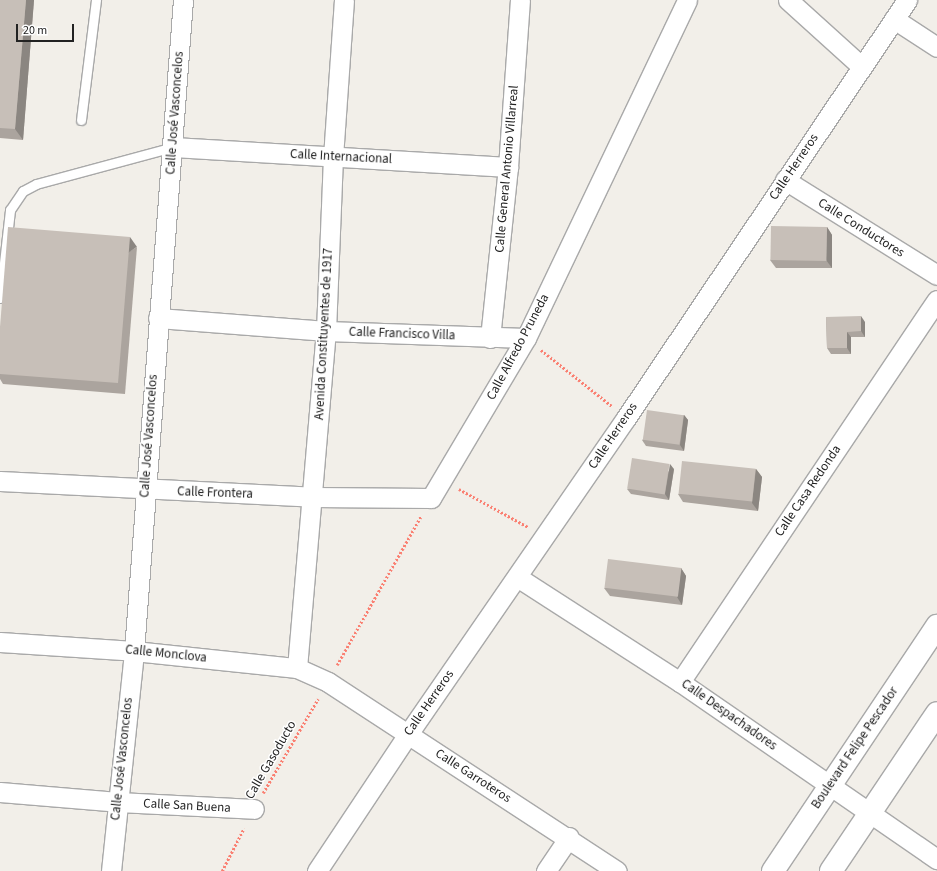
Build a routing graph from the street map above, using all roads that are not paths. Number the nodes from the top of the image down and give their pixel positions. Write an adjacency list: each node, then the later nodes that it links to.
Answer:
1 (96, 0): 11 (lane)
2 (183, 0): 12 (street, Calle José Vasconcelos)
3 (344, 0): 13 (street, Avenida Constituyentes de 1917)
4 (520, 0): 14 (street, Calle General Antonio Villarreal)
5 (687, 0): 22 (street, Calle Alfredo Pruneda)
6 (788, 0): 10 (street)
7 (907, 0): 8 (street, Calle Herreros)
8 (894, 19): 9 (street); 10 (street, Calle Herreros)
9 (937, 47)
10 (861, 66): 15 (street, Calle Herreros)
11 (81, 120)
12 (173, 147): 13 (street, Calle Internacional); 17 (lane); 19 (street, Calle José Vasconcelos)
13 (334, 156): 14 (street, Calle Internacional); 20 (street, Avenida Constituyentes de 1917)
14 (508, 167): 21 (street, Calle General Antonio Villarreal)
15 (785, 180): 16 (street, Calle Conductores); 27 (street, Calle Herreros)
16 (937, 275)
17 (0, 298)
18 (937, 300): 33 (street, Calle Casa Redonda)
19 (158, 318): 20 (street, Calle Francisco Villa); 24 (street, Calle José Vasconcelos)
20 (326, 331): 21 (street, Calle Francisco Villa); 25 (street, Avenida Constituyentes de 1917)
21 (490, 338): 22 (street, Calle Francisco Villa)
22 (526, 338): 26 (street, Calle Alfredo Pruneda)
23 (0, 481): 24 (street, Calle Frontera)
24 (145, 490): 25 (street, Calle Frontera); 30 (street, Calle José Vasconcelos)
25 (313, 498): 26 (street, Calle Frontera); 31 (street, Avenida Constituyentes de 1917)
26 (431, 498)
27 (516, 577): 33 (street, Calle Despachadores); 35 (street, Calle Herreros)
28 (937, 626): 36 (street, Boulevard Felipe Pescador)
29 (0, 642): 30 (street, Calle Monclova)
30 (134, 650): 31 (street, Calle Monclova); 38 (street, Calle José Vasconcelos)
31 (297, 668): 32 (street, Calle Monclova)
32 (328, 682): 35 (street, Calle Garroteros)
33 (680, 682): 36 (street, Calle Despachadores)
34 (937, 713): 40 (street)
35 (408, 734): 41 (street, Calle Garroteros); 44 (street, Calle Herreros)
36 (830, 785): 40 (street, Calle Despachadores); 47 (street, Boulevard Felipe Pescador)
37 (0, 792): 38 (street, Calle San Buena)
38 (118, 802): 39 (street, Calle San Buena); 43 (street, Calle José Vasconcelos)
39 (254, 809)
40 (869, 813): 42 (street, Calle Despachadores); 48 (street)
41 (569, 837): 45 (street); 46 (street, Calle Garroteros)
42 (937, 859)
43 (111, 871)
44 (317, 871)
45 (546, 871)
46 (618, 871)
47 (773, 871)
48 (831, 871)

